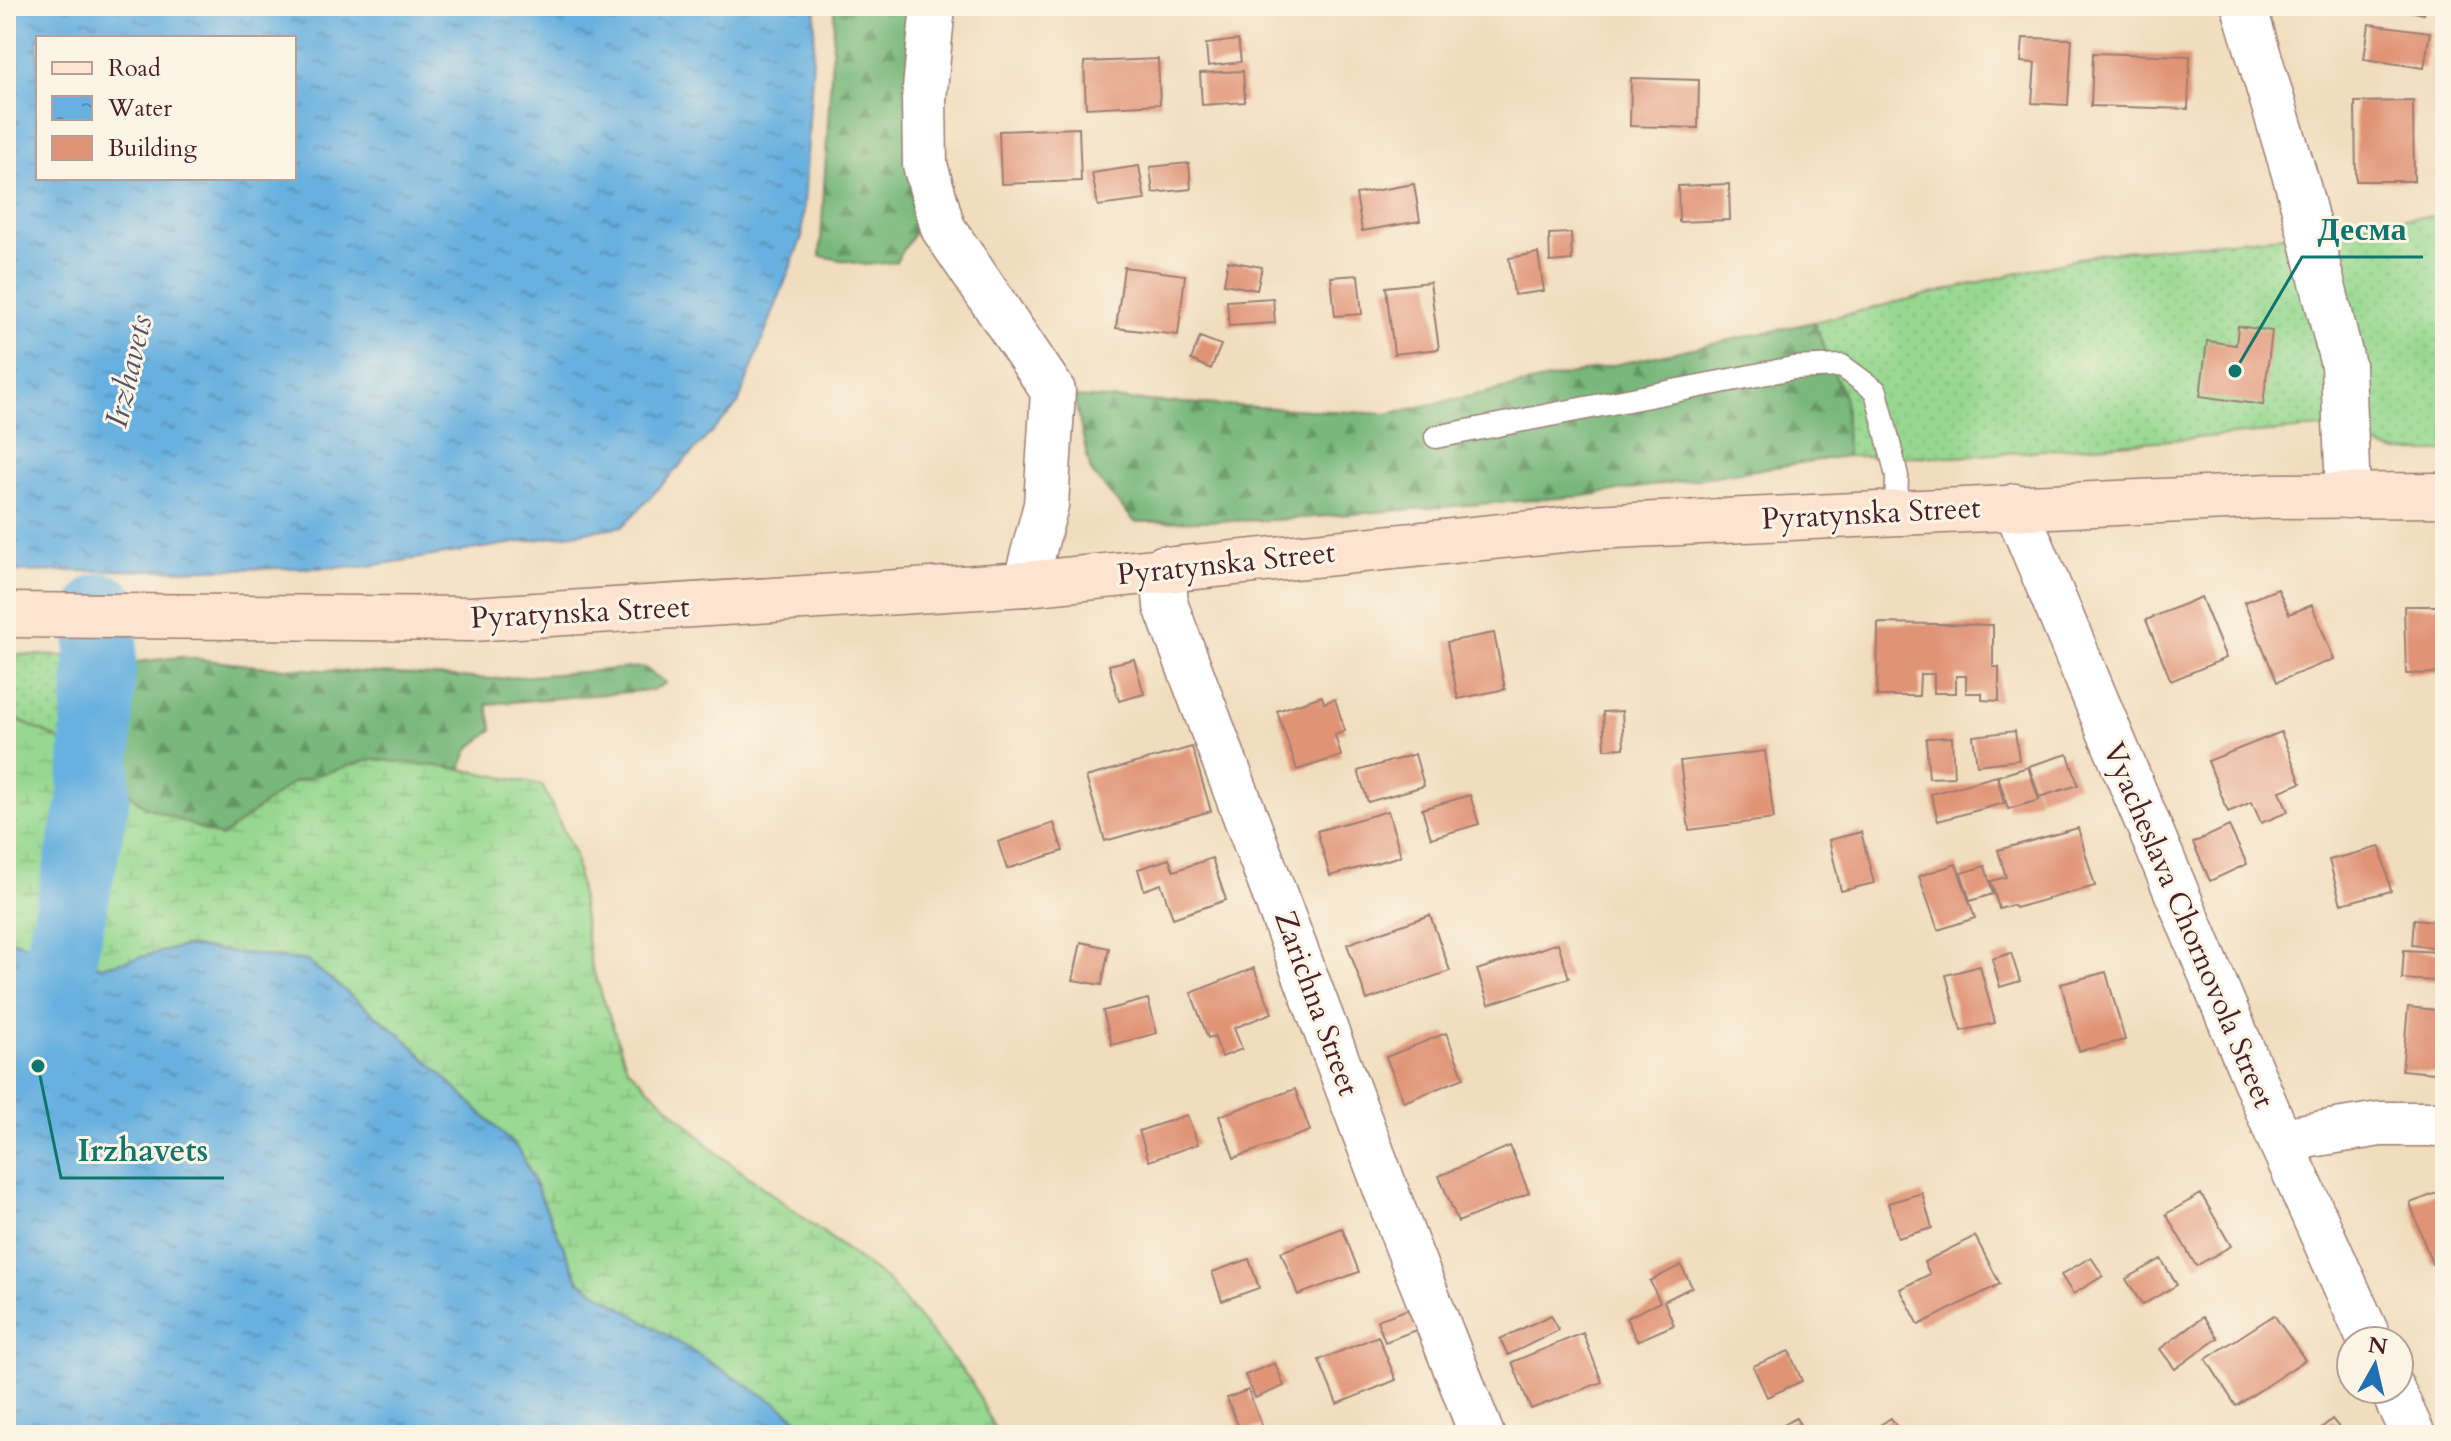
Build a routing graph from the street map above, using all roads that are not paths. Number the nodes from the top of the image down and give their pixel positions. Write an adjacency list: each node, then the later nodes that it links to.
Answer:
1 (933, 6): 9 (street)
2 (2244, 6): 5 (street)
3 (1436, 437): 7 (lane)
4 (2445, 495): 5 (main road, Pyratynska Street)
5 (2348, 496): 6 (main road, Pyratynska Street)
6 (2015, 506): 7 (main road, Pyratynska Street); 12 (street, Vyacheslava Chornovola Street)
7 (1896, 511): 8 (main road, Pyratynska Street)
8 (1163, 568): 9 (main road, Pyratynska Street); 15 (street, Zarichna Street)
9 (1025, 584): 10 (main road, Pyratynska Street)
10 (6, 615)
11 (2445, 1124): 12 (street)
12 (2280, 1140): 13 (street, Vyacheslava Chornovola Street)
13 (2363, 1325)
14 (2399, 1405): 16 (street)
15 (1482, 1435)
16 (2413, 1435)

